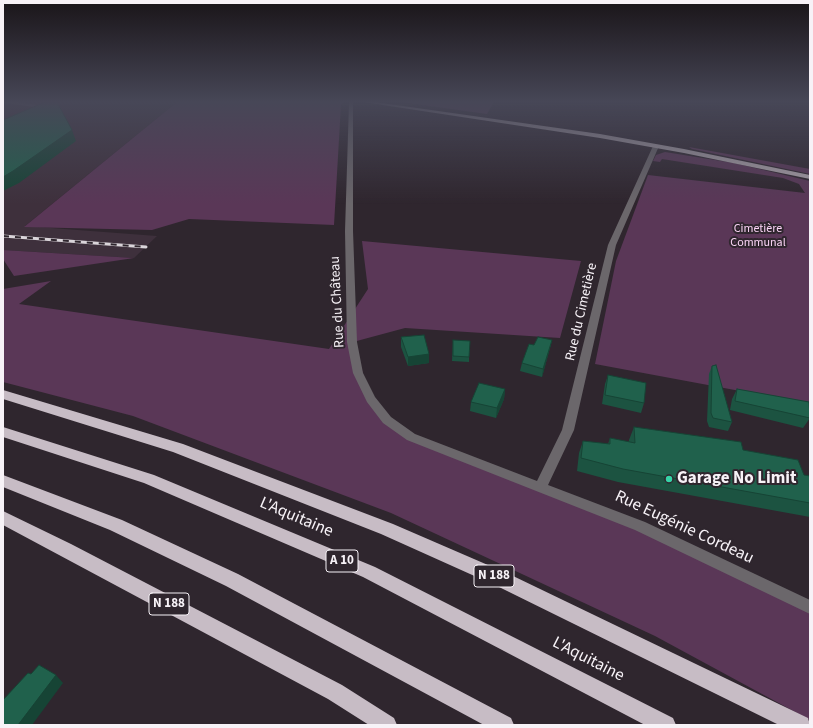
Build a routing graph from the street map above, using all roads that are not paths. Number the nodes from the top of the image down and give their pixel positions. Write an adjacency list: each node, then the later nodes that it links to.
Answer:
1 (350, 136): 8 (street, Rue du Château)
2 (590, 136): 3 (main road)
3 (656, 146): 4 (main road); 8 (street, Rue du Cimetière)
4 (810, 177)
5 (3, 394): 14 (highway, N 188)
6 (3, 432): 13 (highway, L'Aquitaine / A 10)
7 (3, 481): 12 (highway)
8 (541, 486): 10 (street, Rue Eugénie Cordeau)
9 (3, 518): 11 (highway, N 188)
10 (810, 607)
11 (387, 725)
12 (504, 725)
13 (666, 725)
14 (801, 725)

